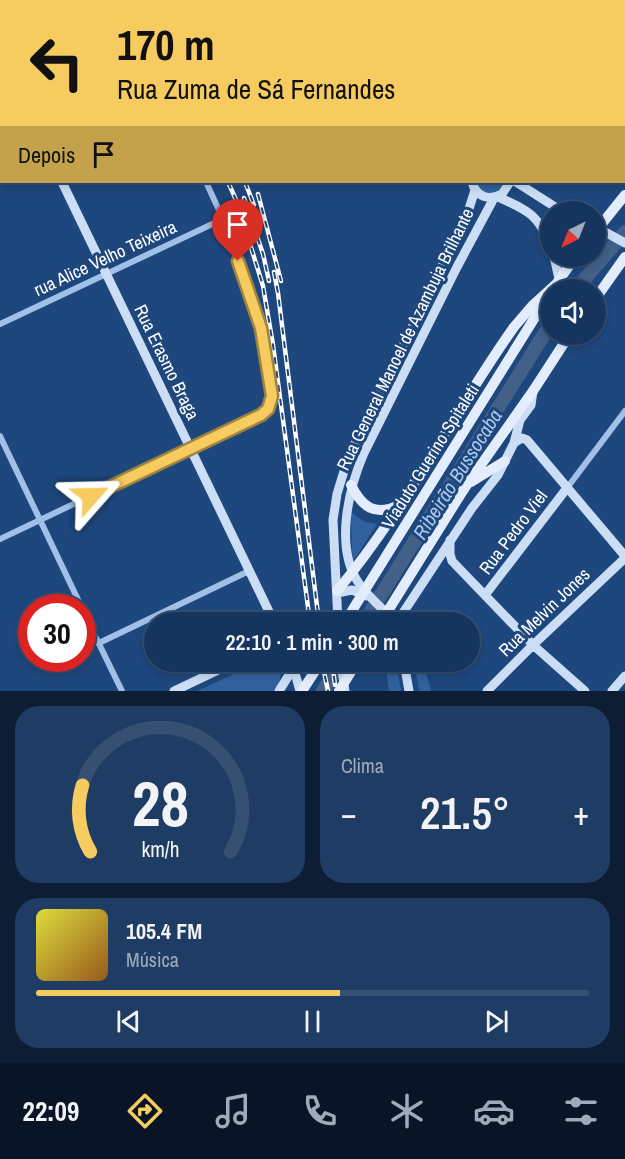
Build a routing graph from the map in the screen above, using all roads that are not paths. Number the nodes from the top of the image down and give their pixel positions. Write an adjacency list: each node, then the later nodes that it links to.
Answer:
1 (62, 183): 15 (main road, Rua Erasmo Braga)
2 (206, 183): 9 (street)
3 (510, 183): 7 (main road, Rua General Manoel de Azambuja Brilhante)
4 (518, 183): 8 (main road)
5 (473, 186): 7 (main road); 39 (main road, Rua General Manoel de Azambuja Brilhante)
6 (625, 195): 10 (main road)
7 (496, 197): 11 (main road); 27 (main road, Rua General Manoel de Azambuja Brilhante)
8 (546, 201)
9 (223, 219): 15 (street, rua Alice Velho Teixeira); 25 (street)
10 (606, 219)
11 (540, 225)
12 (606, 233): 13 (main road)
13 (625, 243)
14 (625, 257): 16 (main road)
15 (108, 275): 19 (street, rua Alice Velho Teixeira); 25 (main road, Rua Erasmo Braga)
16 (606, 284)
17 (540, 299): 30 (main road)
18 (540, 309): 45 (main road, Viaduto Guerino Spitaleti, bridge)
19 (0, 324)
20 (563, 345): 21 (main road)
21 (533, 391): 24 (main road); 28 (main road)
22 (625, 411): 29 (street)
23 (0, 436): 31 (street)
24 (514, 443): 26 (main road); 29 (main road)
25 (192, 450): 31 (street); 37 (main road, Rua Erasmo Braga)
26 (506, 461): 28 (main road); 33 (main road)
27 (351, 485): 30 (main road); 38 (main road, Rua General Manoel de Azambuja Brilhante)
28 (466, 486): 47 (main road, bridge)
29 (567, 488): 34 (main road); 41 (main road, Rua Pedro Viel)
30 (399, 505): 38 (main road)
31 (39, 520): 32 (street); 40 (street)
32 (0, 539)
33 (450, 539): 35 (main road); 36 (main road)
34 (625, 557): 51 (main road, Rua Melvin Jones)
35 (452, 561): 36 (main road); 41 (main road)
36 (433, 565): 48 (main road)
37 (249, 571): 43 (main road, Rua Erasmo Braga); 50 (street)
38 (353, 572): 39 (main road); 42 (main road, Rua General Manoel de Azambuja Brilhante)
39 (337, 592): 42 (main road); 44 (main road, Rua General Manoel de Azambuja Brilhante)
40 (75, 594)
41 (485, 596): 51 (main road)
42 (374, 601): 46 (main road, Rua General Manoel de Azambuja Brilhante)
43 (269, 612)
44 (338, 612)
45 (351, 612)
46 (386, 612)
47 (387, 612)
48 (403, 612)
49 (96, 637): 50 (street)
50 (99, 643): 60 (street)
51 (533, 645): 67 (main road, Rua Melvin Jones); 68 (main road)
52 (215, 672): 61 (main road)
53 (289, 672): 62 (main road)
54 (295, 672): 63 (main road)
55 (314, 672): 63 (main road, bridge)
56 (342, 672): 65 (main road)
57 (349, 672): 64 (main road, bridge)
58 (406, 672): 66 (main road)
59 (625, 676): 69 (main road)
60 (122, 691)
61 (174, 691)
62 (279, 691)
63 (301, 691)
64 (339, 691)
65 (345, 691)
66 (409, 691)
67 (487, 691)
68 (585, 691)
69 (612, 691)

